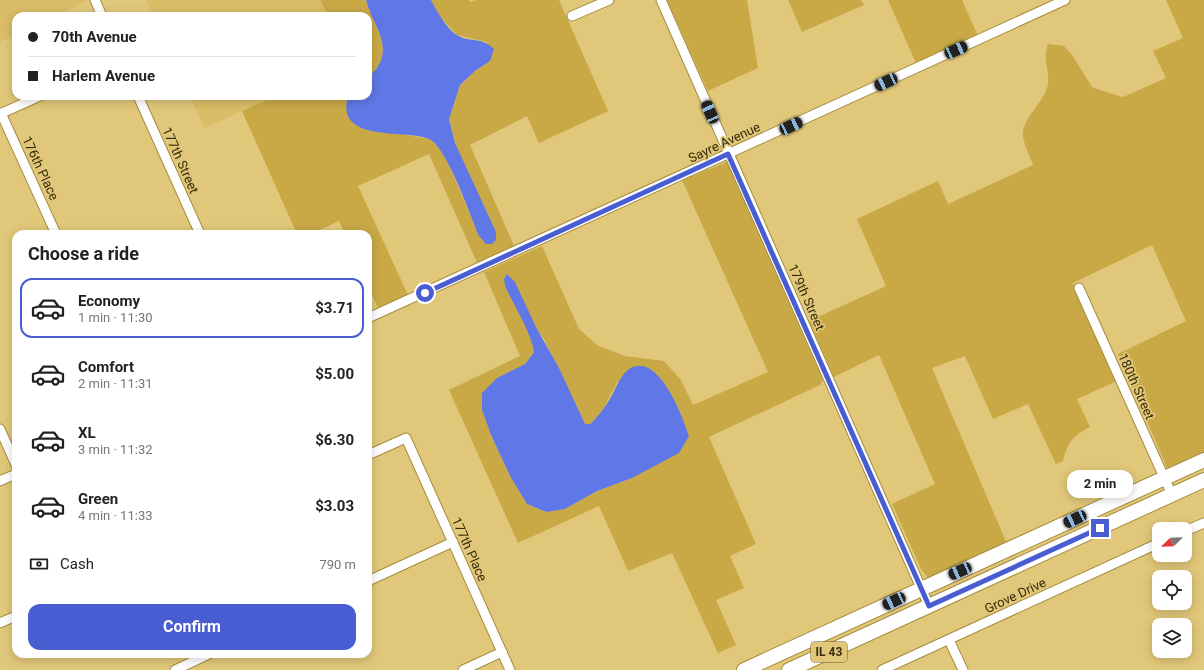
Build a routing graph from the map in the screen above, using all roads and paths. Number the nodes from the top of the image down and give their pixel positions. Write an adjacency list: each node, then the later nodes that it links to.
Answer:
1 (95, 0): 5 (street)
2 (609, 0): 6 (street)
3 (661, 0): 10 (street, 179th Street)
4 (1065, 0): 10 (street, Sayre Avenue)
5 (100, 12)
6 (572, 16)
7 (31, 100): 9 (street)
8 (140, 100): 12 (street, 177th Street)
9 (1, 114): 11 (street, 176th Place)
10 (728, 154): 14 (street, Sayre Avenue); 29 (street, 179th Street)
11 (54, 230)
12 (198, 230)
13 (1079, 288): 20 (street, 180th Street)
14 (372, 316)
15 (0, 429): 17 (street)
16 (372, 453): 26 (street, 177th Place)
17 (12, 455)
18 (1204, 460): 20 (main road, IL 43)
19 (12, 476): 22 (street)
20 (1164, 478): 23 (street, 180th Street); 29 (main road, IL 43)
21 (1204, 480): 23 (main road, IL 43)
22 (0, 481)
23 (1172, 495): 30 (main road, IL 43)
24 (1204, 523): 25 (street)
25 (1192, 529)
26 (453, 542): 28 (street); 34 (street, 177th Place)
27 (1152, 547): 33 (street, Grove Drive)
28 (372, 579)
29 (922, 589): 30 (street, 179th Street); 39 (main road, IL 43)
30 (929, 606): 40 (main road, IL 43)
31 (12, 618): 32 (street)
32 (0, 623)
33 (949, 640): 41 (street, Grove Drive); 42 (street)
34 (502, 652): 37 (street); 38 (street, 177th Place)
35 (201, 658): 36 (street)
36 (179, 669)
37 (462, 670)
38 (510, 670)
39 (744, 670)
40 (789, 670)
41 (882, 670)
42 (963, 670)

